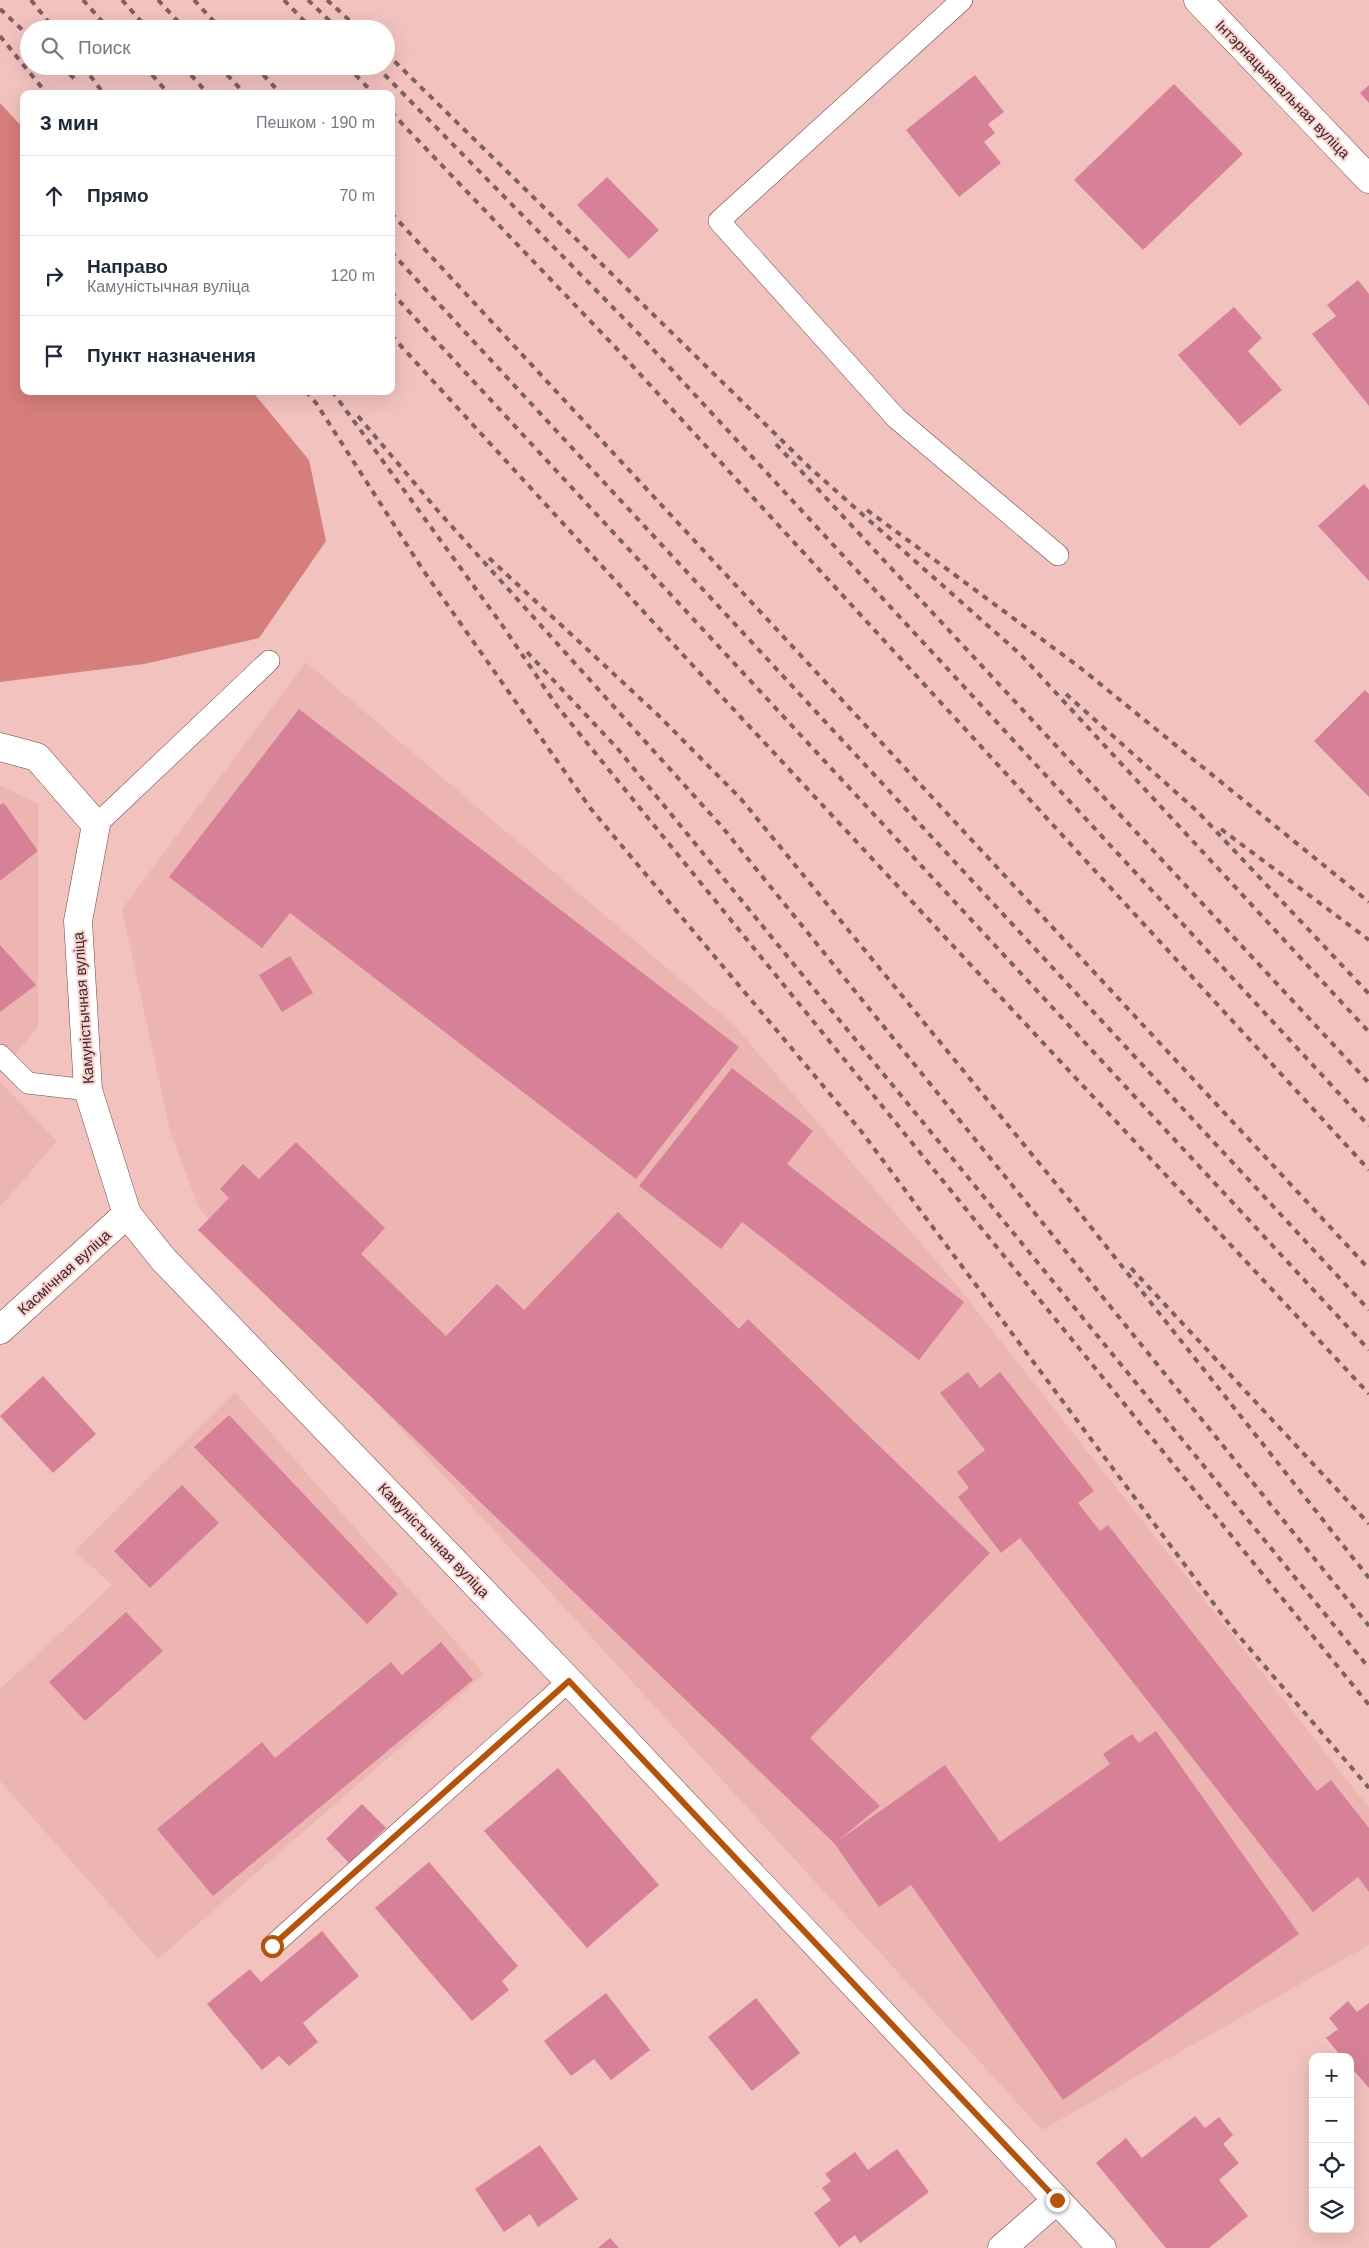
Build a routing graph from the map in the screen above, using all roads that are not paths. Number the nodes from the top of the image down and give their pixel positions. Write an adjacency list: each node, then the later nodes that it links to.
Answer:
1 (962, 0): 4 (lane)
2 (1198, 0): 3 (street, Інтэрнацыянальная вуліца)
3 (1369, 179)
4 (1058, 555)
5 (269, 661): 7 (lane)
6 (0, 747): 7 (street)
7 (96, 825): 9 (street, Камуністычная вуліца)
8 (0, 1055): 9 (lane)
9 (88, 1090): 10 (street, Камуністычная вуліца)
10 (127, 1214): 11 (street, Касмічная вуліца); 12 (street, Камуністычная вуліца)
11 (0, 1330)
12 (569, 1681): 13 (lane); 14 (street, Камуністычная вуліца)
13 (272, 1946)
14 (1057, 2200): 15 (street); 16 (street, Камуністычная вуліца)
15 (1002, 2248)
16 (1102, 2248)

